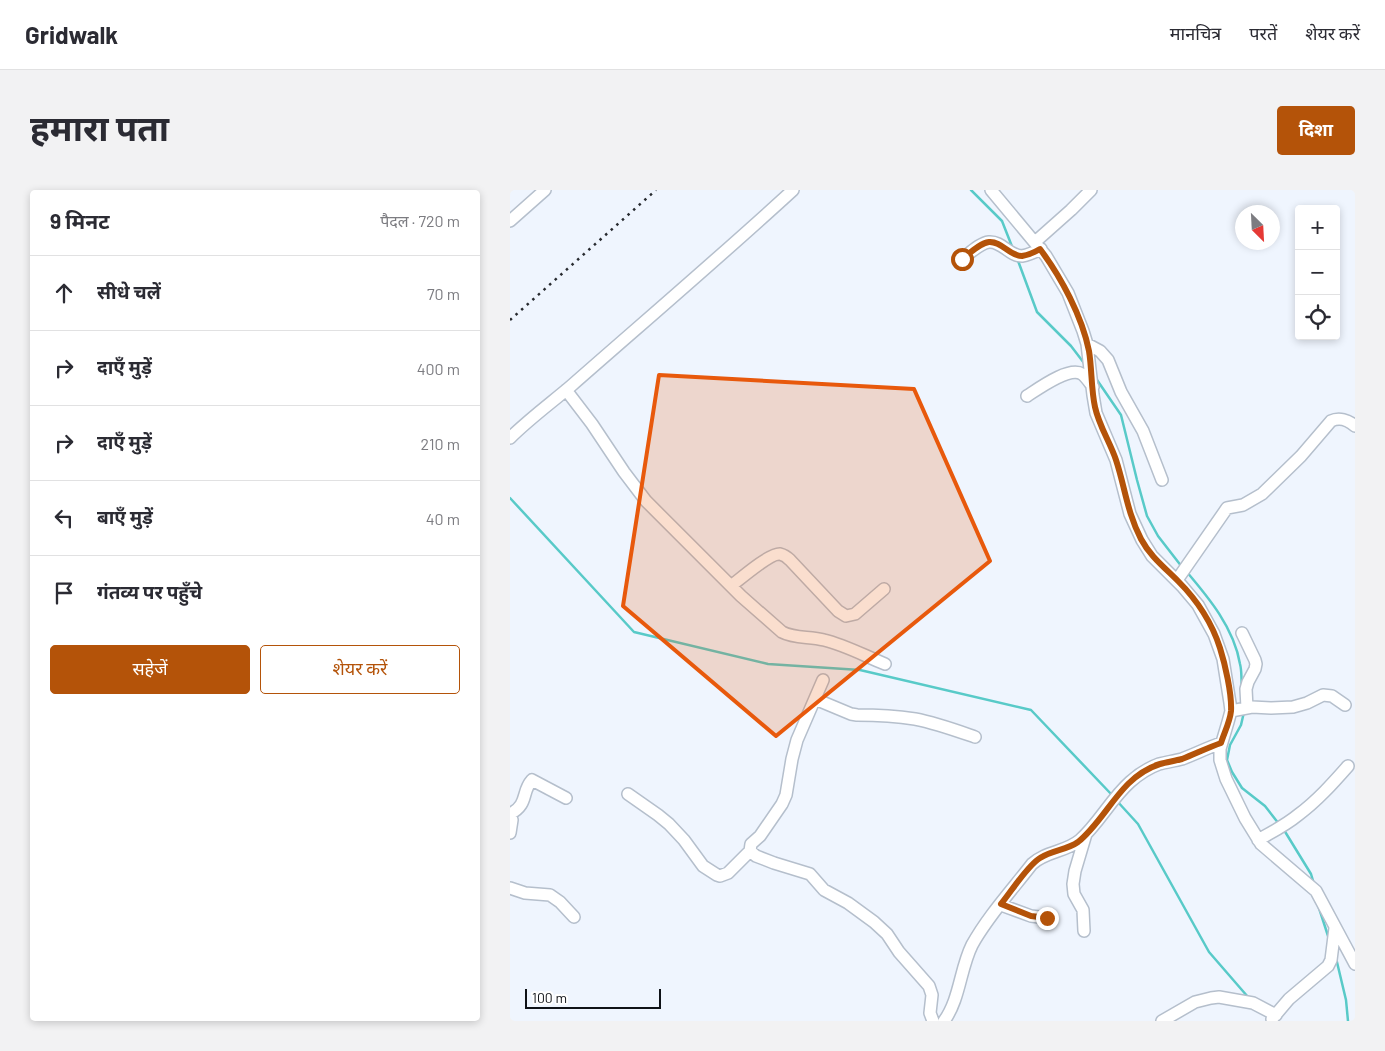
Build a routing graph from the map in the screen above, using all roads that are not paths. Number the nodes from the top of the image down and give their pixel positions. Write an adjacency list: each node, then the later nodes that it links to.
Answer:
1 (545, 190): 5 (street)
2 (793, 190): 10 (street)
3 (992, 190): 6 (street)
4 (1091, 190): 6 (street)
5 (510, 221)
6 (1038, 245): 7 (street); 8 (street)
7 (962, 259)
8 (1087, 344): 9 (street); 14 (street)
9 (1092, 387): 11 (street); 15 (street)
10 (566, 390): 13 (street); 16 (street)
11 (1027, 396)
12 (1355, 426): 15 (street)
13 (510, 438)
14 (1162, 480)
15 (1177, 580): 24 (street)
16 (731, 586): 17 (street); 19 (street)
17 (884, 589)
18 (1242, 633): 23 (street)
19 (886, 664)
20 (822, 680): 21 (street)
21 (814, 698): 25 (street); 34 (street)
22 (1345, 705): 23 (street)
23 (1247, 708): 24 (street)
24 (1231, 711): 26 (street)
25 (975, 736)
26 (1221, 743): 32 (street); 33 (street)
27 (1348, 766): 33 (street)
28 (628, 794): 34 (street)
29 (566, 798): 30 (street)
30 (510, 814): 31 (street)
31 (510, 833)
32 (1086, 834): 36 (street); 40 (street)
33 (1258, 840): 39 (street)
34 (750, 851): 43 (street)
35 (510, 888): 37 (street)
36 (1001, 904): 38 (street); 44 (street)
37 (574, 917)
38 (1047, 918)
39 (1335, 926): 41 (street); 42 (street)
40 (1084, 931)
41 (1355, 964)
42 (1273, 1018): 45 (street)
43 (933, 1021)
44 (944, 1021)
45 (1162, 1021)

